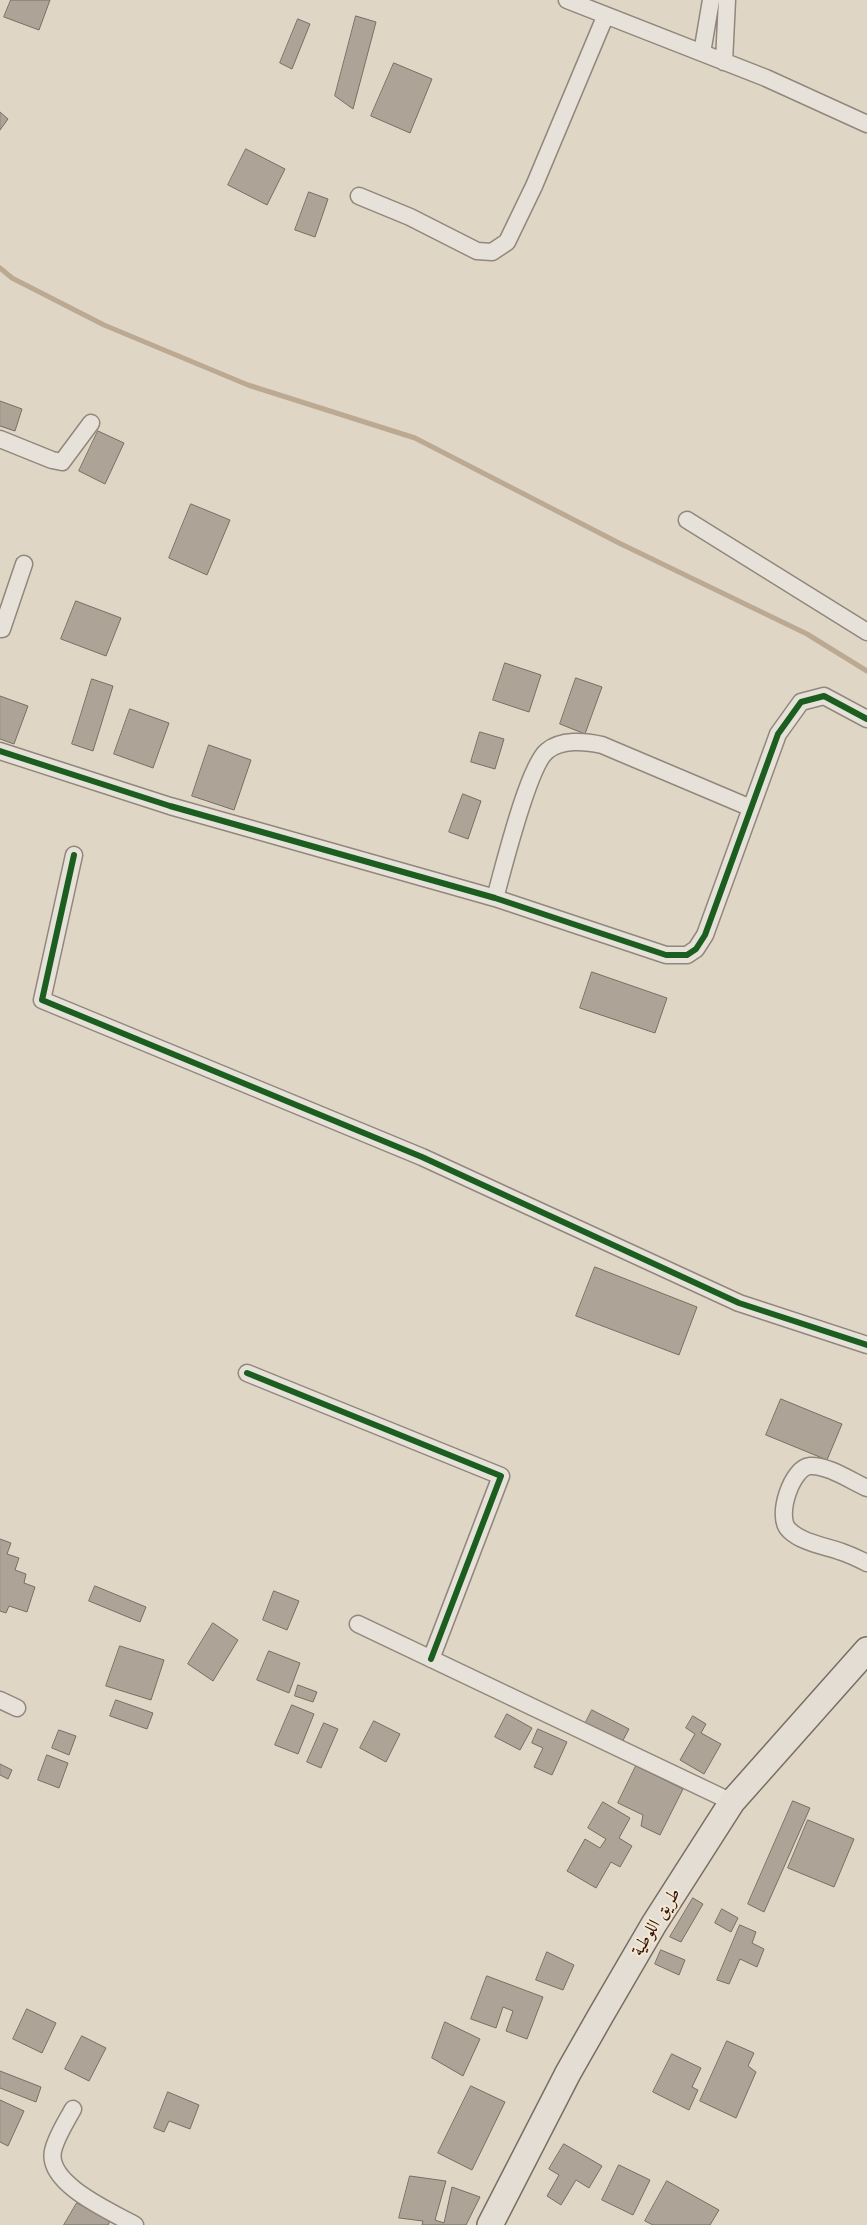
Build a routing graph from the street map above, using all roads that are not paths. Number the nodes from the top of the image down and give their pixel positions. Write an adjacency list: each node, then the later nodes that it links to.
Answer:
1 (567, 0): 4 (street)
2 (711, 0): 5 (street)
3 (727, 0): 6 (street)
4 (605, 17): 5 (street); 8 (street)
5 (702, 53): 6 (street)
6 (724, 62): 7 (street)
7 (867, 124)
8 (359, 196)
9 (91, 423): 10 (street)
10 (0, 440)
11 (687, 520): 14 (street)
12 (24, 564): 13 (street)
13 (0, 628)
14 (867, 632)
15 (867, 719): 17 (street)
16 (0, 751): 19 (street)
17 (751, 808): 19 (street); 19 (street)
18 (74, 855): 20 (street)
19 (495, 898)
20 (867, 1345)
21 (247, 1373): 26 (street)
22 (867, 1488): 23 (street)
23 (867, 1563)
24 (358, 1624): 26 (street)
25 (867, 1650): 29 (main road, طريق اللوطية)
26 (431, 1659): 29 (street)
27 (0, 1700): 28 (street)
28 (17, 1708)
29 (732, 1802): 32 (main road, طريق اللوطية)
30 (72, 2109): 31 (street)
31 (135, 2225)
32 (490, 2225)

